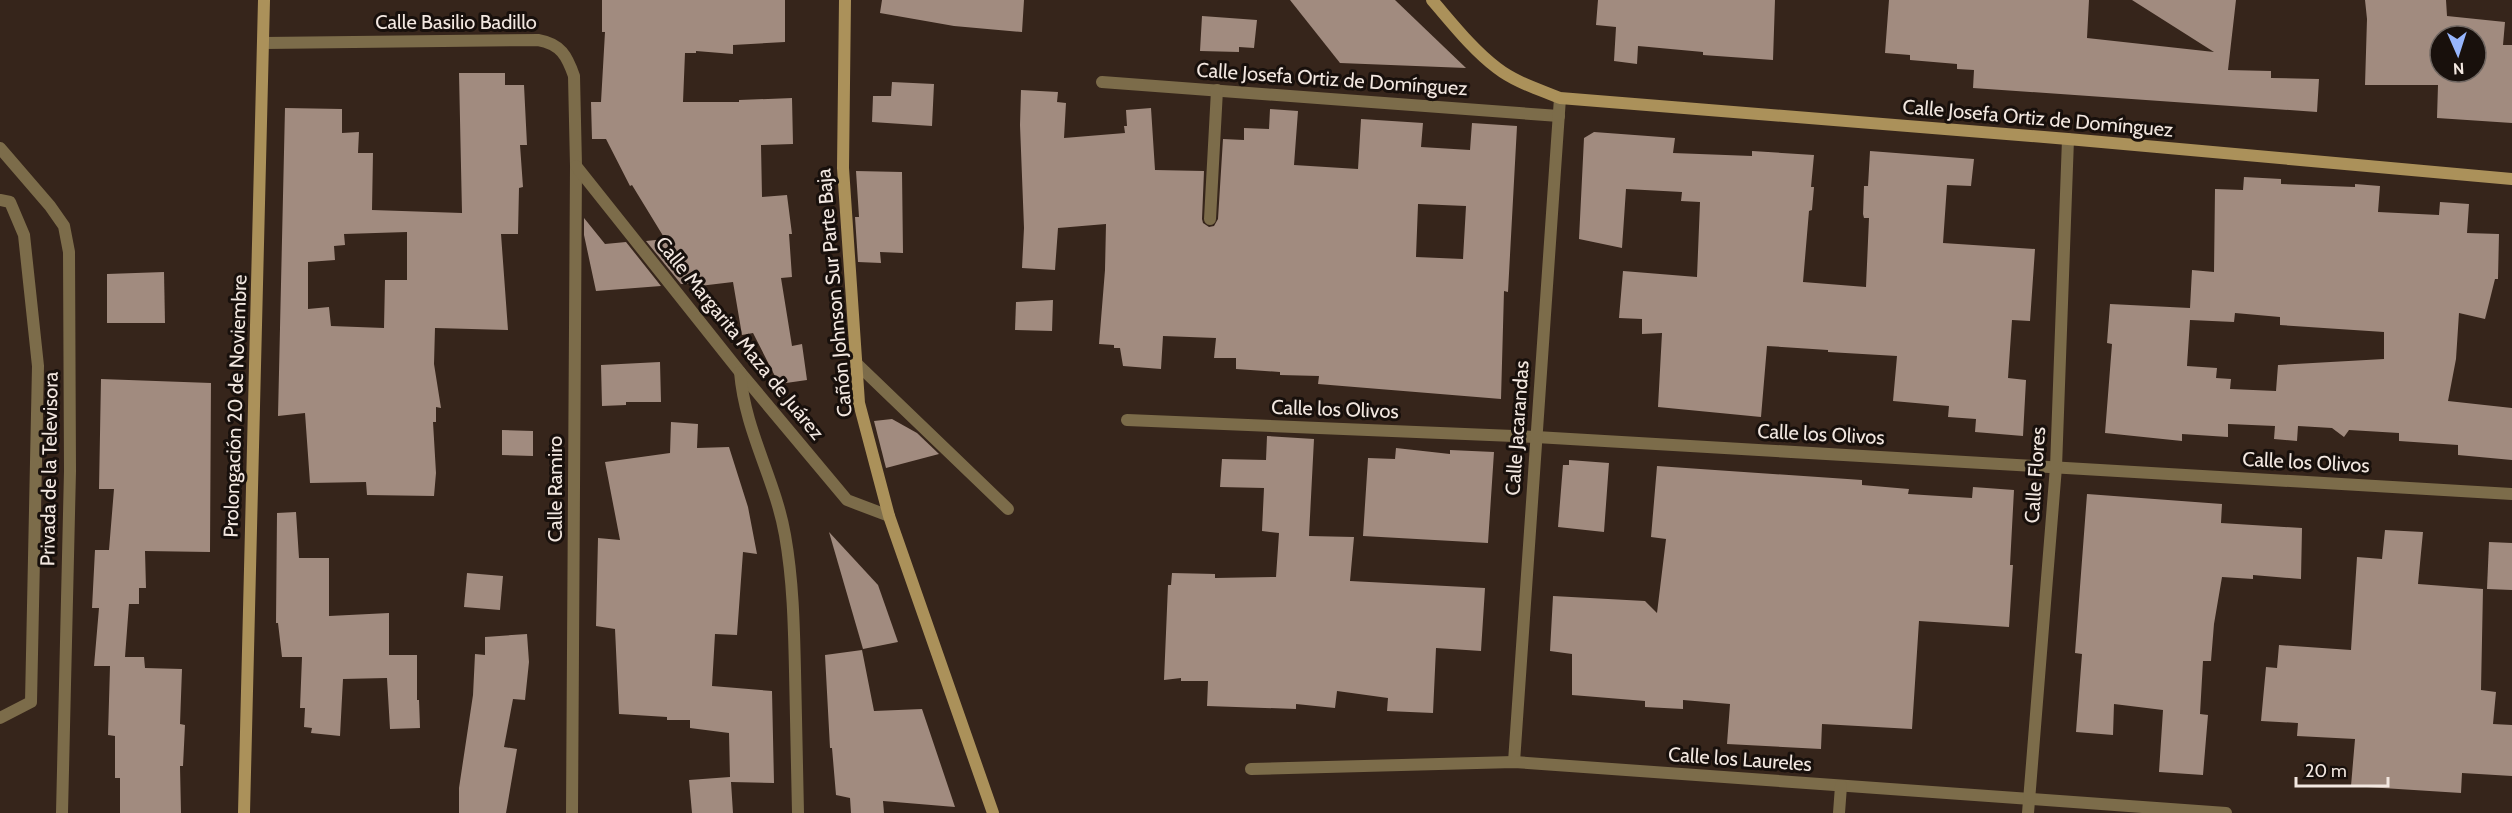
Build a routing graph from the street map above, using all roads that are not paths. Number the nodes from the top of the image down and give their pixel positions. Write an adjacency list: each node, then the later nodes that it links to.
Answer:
1 (264, 0): 4 (main road, Prolongación 20 de Noviembre)
2 (845, 0): 15 (main road, Cañón Johnson Sur Parte Baja)
3 (1432, 0): 7 (main road, Calle Josefa Ortiz de Domínguez)
4 (264, 43): 11 (street, Calle Basilio Badillo); 29 (main road, Prolongación 20 de Noviembre)
5 (1102, 82): 6 (street, Calle Josefa Ortiz de Domínguez)
6 (1217, 90): 8 (street, Calle Josefa Ortiz de Domínguez); 14 (street)
7 (1560, 98): 8 (street, Calle Jacarandas); 9 (main road, Calle Josefa Ortiz de Domínguez)
8 (1558, 116): 18 (street, Calle Jacarandas)
9 (2068, 139): 12 (main road, Calle Josefa Ortiz de Domínguez); 19 (street, Calle Flores)
10 (0, 148): 28 (street, Privada de la Televisora)
11 (576, 166): 16 (street, Calle Margarita Maza de Juárez); 30 (street, Calle Ramiro)
12 (2512, 179)
13 (0, 200): 23 (street)
14 (1210, 219)
15 (856, 363): 21 (street); 22 (main road, Cañón Johnson Sur Parte Baja)
16 (740, 372): 22 (street, Calle Margarita Maza de Juárez); 31 (street)
17 (1127, 420): 18 (street, Calle los Olivos)
18 (1536, 437): 19 (street, Calle los Olivos); 24 (street, Calle Jacarandas)
19 (2056, 467): 20 (street, Calle los Olivos); 27 (street, Calle Flores)
20 (2512, 494)
21 (1008, 509)
22 (889, 516): 32 (main road, Cañón Johnson Sur Parte Baja)
23 (0, 718)
24 (1514, 762): 25 (street, Calle los Laureles); 26 (street, Calle los Laureles)
25 (1251, 769)
26 (1841, 786): 27 (street, Calle los Laureles); 33 (street)
27 (2030, 799): 34 (street, Calle Flores); 35 (street, Calle los Laureles)
28 (62, 813)
29 (244, 813)
30 (572, 813)
31 (798, 813)
32 (993, 813)
33 (1839, 813)
34 (2028, 813)
35 (2226, 813)

